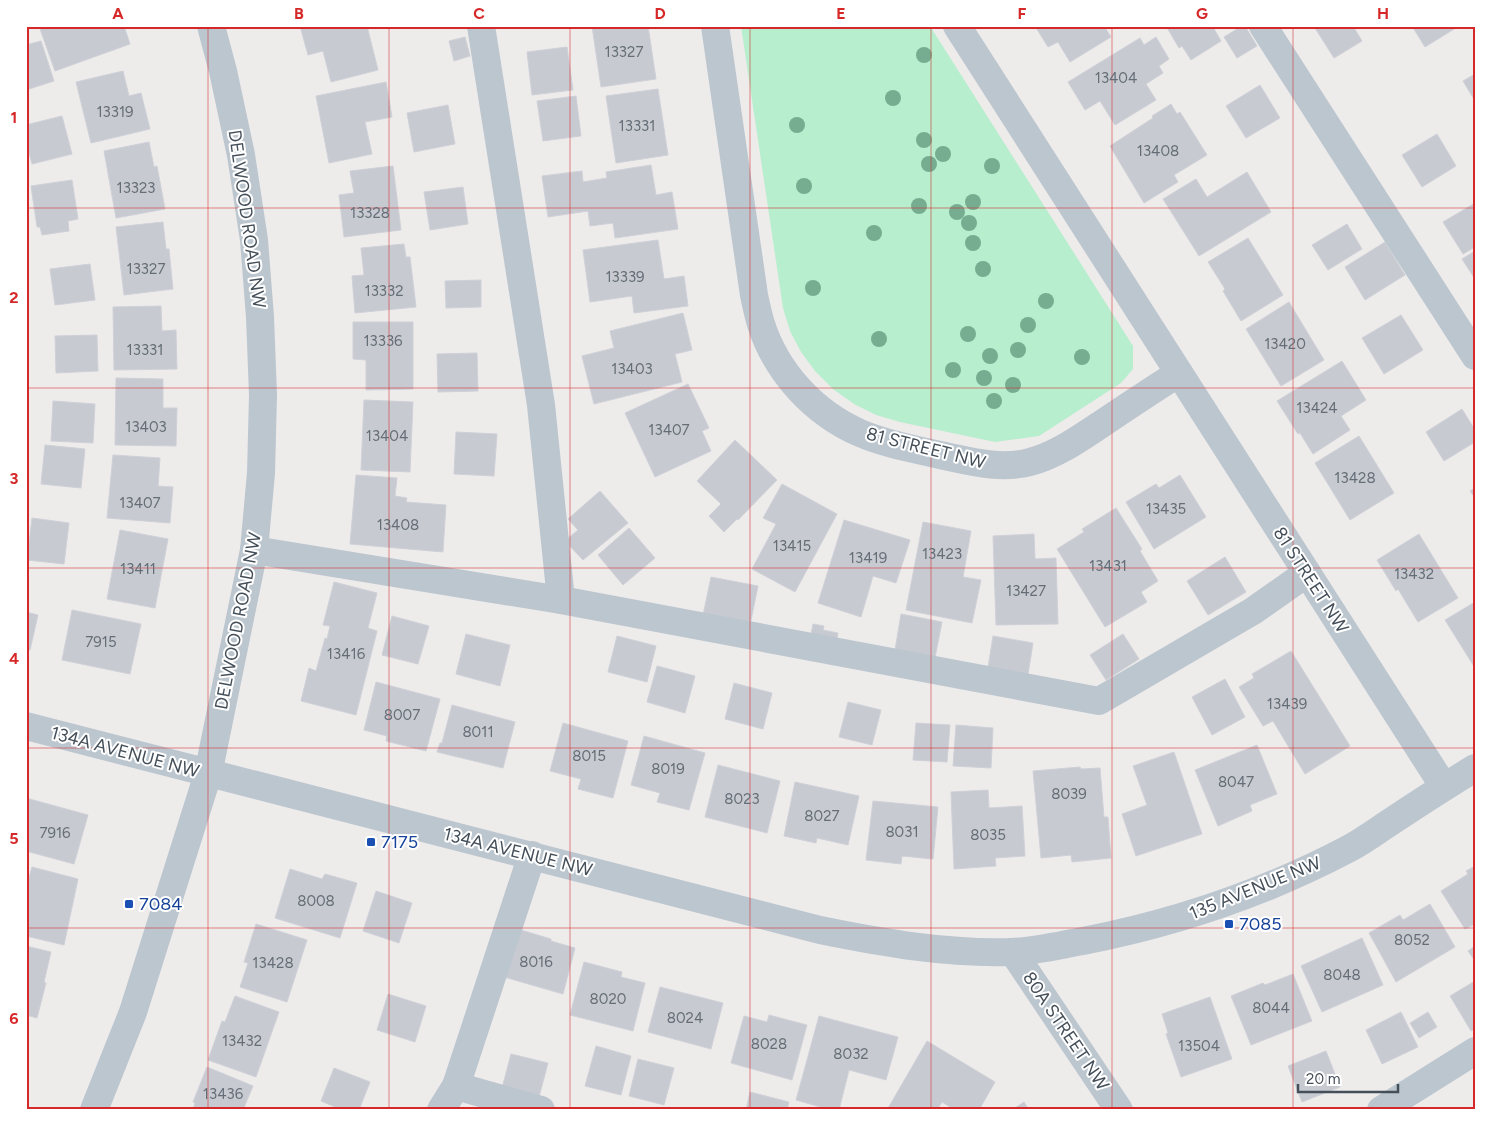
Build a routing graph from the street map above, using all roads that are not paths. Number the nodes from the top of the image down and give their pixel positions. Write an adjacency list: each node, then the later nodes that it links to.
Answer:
1 (211, 26): 8 (street, DELWOOD ROAD NW)
2 (480, 26): 10 (street)
3 (715, 26): 7 (street, 81 STREET NW)
4 (957, 26): 7 (street, 81 STREET NW)
5 (1263, 26): 6 (street)
6 (1475, 356)
7 (1179, 372): 9 (street, 81 STREET NW)
8 (254, 550): 10 (street); 13 (street, DELWOOD ROAD NW)
9 (1307, 573): 10 (street); 14 (street, 81 STREET NW)
10 (561, 600)
11 (26, 726): 13 (street, 134A AVENUE NW)
12 (1475, 768): 14 (street, 135 AVENUE NW)
13 (208, 774): 15 (street, 134A AVENUE NW); 19 (street, DELWOOD ROAD NW)
14 (1444, 787): 16 (street, 135 AVENUE NW)
15 (532, 856): 16 (street, 134A AVENUE NW); 18 (street)
16 (1014, 952): 22 (street, 80A STREET NW)
17 (1475, 1051): 23 (street)
18 (456, 1086): 20 (street); 21 (street)
19 (94, 1110)
20 (441, 1110)
21 (541, 1110)
22 (1119, 1110)
23 (1381, 1110)

